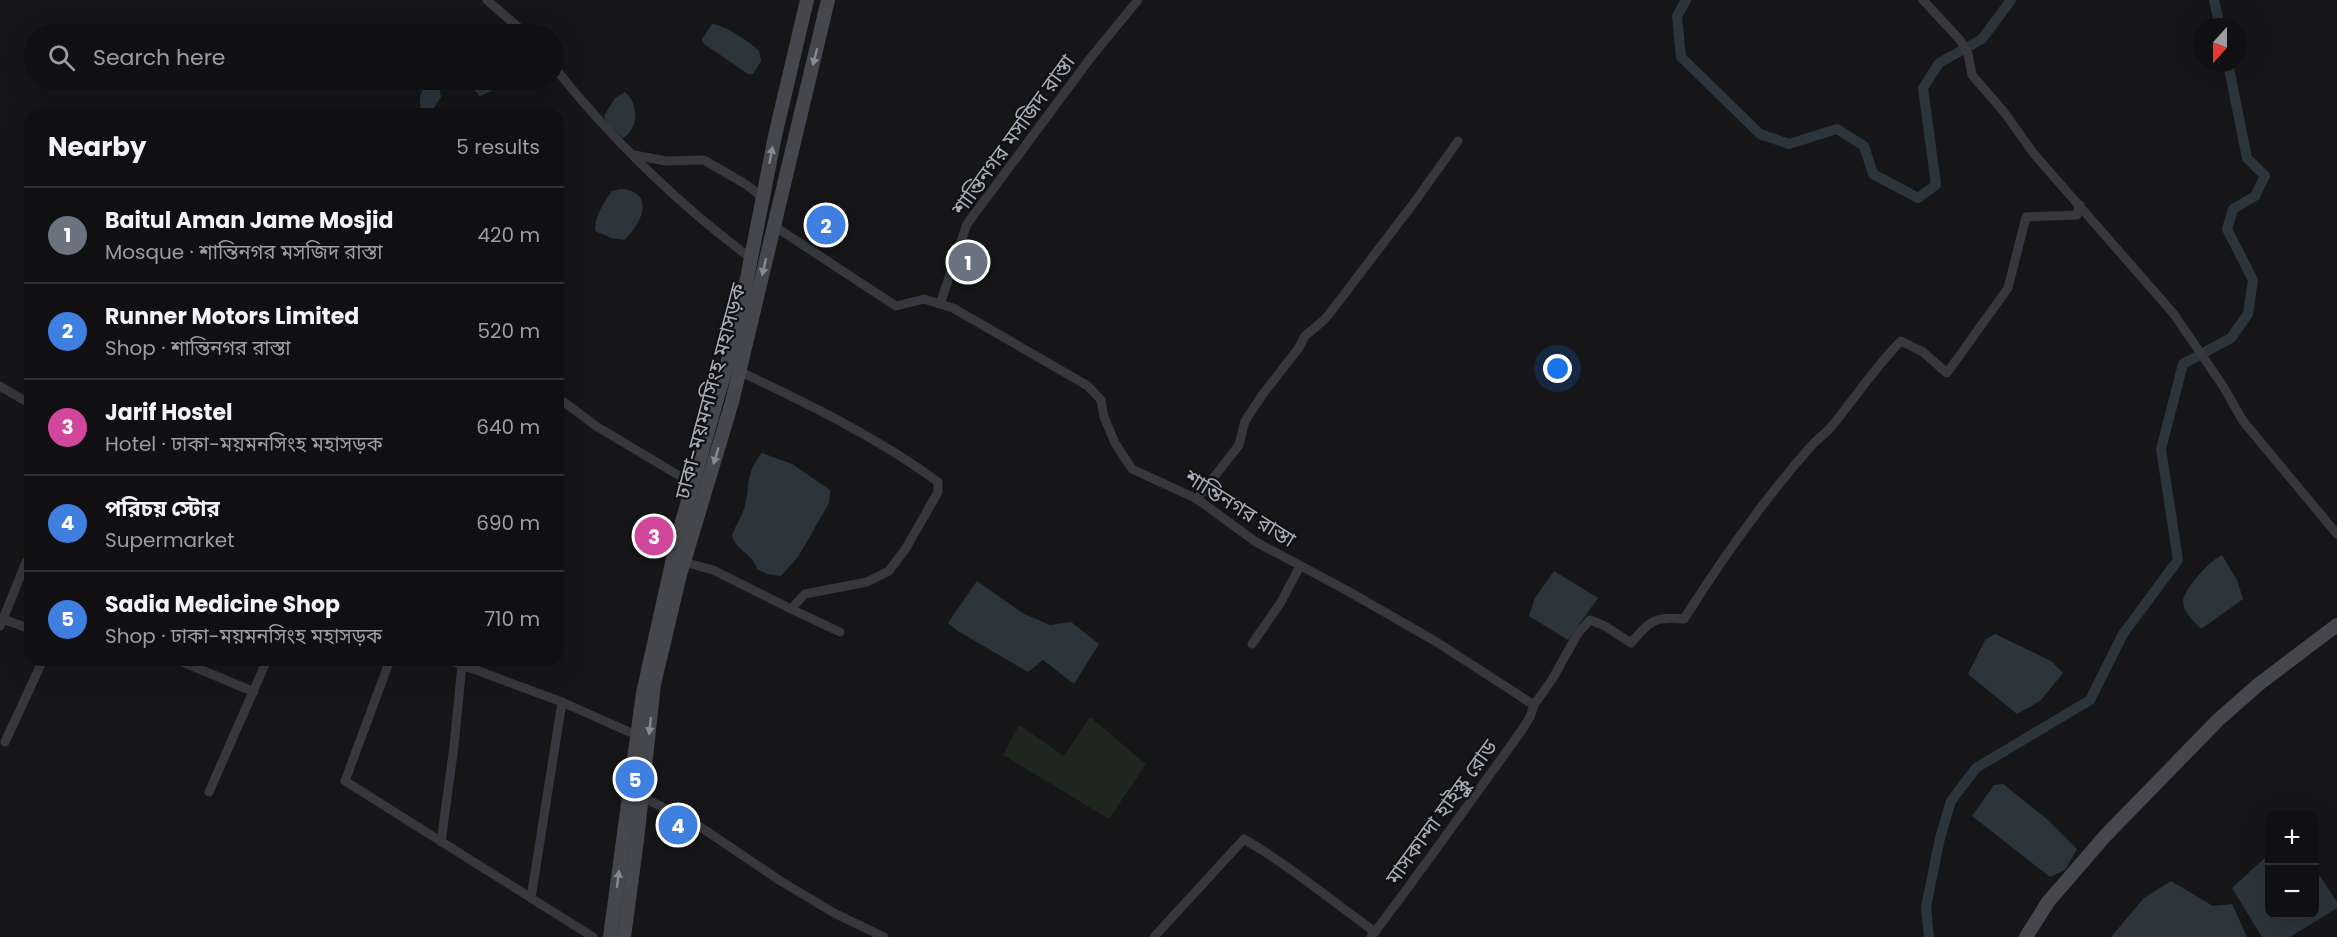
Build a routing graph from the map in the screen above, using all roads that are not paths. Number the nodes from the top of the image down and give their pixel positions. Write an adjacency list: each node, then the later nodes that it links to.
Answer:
1 (487, 0): 6 (street)
2 (807, 0): 10 (main road, ঢাকা-ময়মনসিংহ মহাসড়ক, one-way to 2)
3 (828, 0): 12 (main road, ঢাকা-ময়মনসিংহ মহাসড়ক, one-way to 12)
4 (1138, 0): 14 (street, শান্তিনগর মসজিদ রাস্তা)
5 (1923, 0): 11 (street)
6 (515, 24)
7 (564, 79): 9 (street)
8 (1458, 141): 20 (street)
9 (634, 155): 10 (street); 13 (street)
10 (763, 198): 13 (main road, ঢাকা-ময়মনসিংহ মহাসড়ক)
11 (2080, 205): 21 (street); 39 (street, মাসকান্দা হাইস্কুল রোড)
12 (774, 226): 14 (street, শান্তিনগর রাস্তা); 15 (main road, ঢাকা-ময়মনসিংহ মহাসড়ক, one-way to 15)
13 (752, 259): 19 (main road, ঢাকা-ময়মনসিংহ মহাসড়ক)
14 (940, 304): 20 (street, শান্তিনগর রাস্তা)
15 (739, 371): 22 (main road, ঢাকা-ময়মনসিংহ মহাসড়ক, one-way to 22); 25 (street)
16 (0, 386): 17 (street)
17 (24, 400)
18 (564, 402): 19 (street)
19 (693, 484): 40 (main road, ঢাকা-ময়মনসিংহ মহাসড়ক)
20 (1197, 499): 23 (street, শান্তিনগর রাস্তা)
21 (2337, 534)
22 (684, 562): 25 (street); 43 (main road, ঢাকা-ময়মনসিংহ মহাসড়ক, one-way to 43)
23 (1300, 566): 30 (street); 39 (street, শান্তিনগর রাস্তা)
24 (24, 567): 26 (street)
25 (791, 609): 29 (street)
26 (2, 622): 28 (street)
27 (2337, 625): 52 (main road)
28 (24, 628)
29 (840, 632)
30 (1252, 644)
31 (40, 666): 41 (street)
32 (192, 666): 37 (street)
33 (265, 666): 37 (street)
34 (388, 666): 44 (street)
35 (462, 666): 44 (street)
36 (465, 666): 38 (street)
37 (254, 692): 42 (street)
38 (562, 702): 40 (street); 45 (street)
39 (1534, 705): 46 (street, মাসকান্দা হাইস্কুল রোড)
40 (636, 735): 48 (main road, ঢাকা-ময়মনসিংহ মহাসড়ক, one-way to 40)
41 (5, 742)
42 (209, 792)
43 (642, 797): 49 (main road, ঢাকা-ময়মনসিংহ মহাসড়ক); 50 (street)
44 (441, 842): 45 (street)
45 (531, 898): 47 (street)
46 (1373, 934): 51 (street)
47 (593, 937)
48 (610, 937)
49 (624, 937)
50 (884, 937)
51 (1154, 937)
52 (2026, 937)

